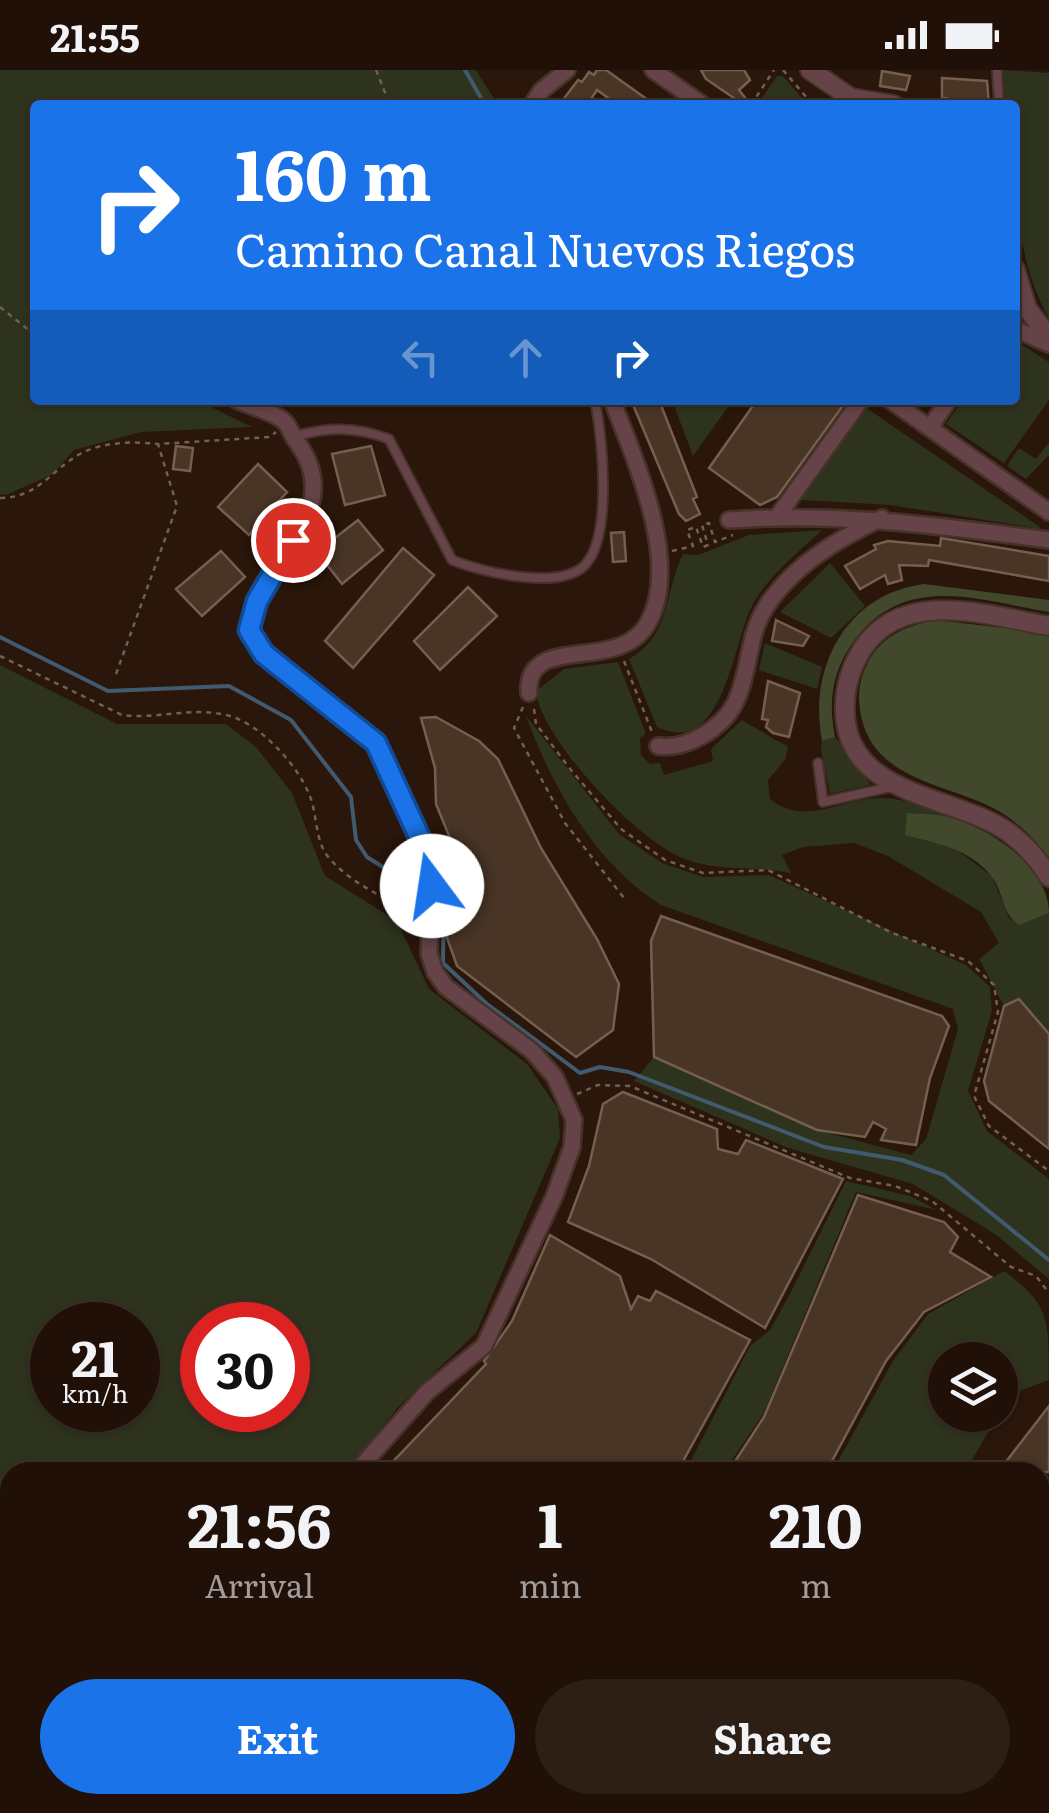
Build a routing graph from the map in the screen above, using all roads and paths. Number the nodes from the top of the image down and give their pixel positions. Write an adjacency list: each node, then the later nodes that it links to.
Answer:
1 (376, 70): 8 (path)
2 (567, 70): 9 (street)
3 (653, 70): 10 (street)
4 (774, 70): 11 (path)
5 (782, 70): 12 (path)
6 (810, 70): 13 (street)
7 (997, 70): 14 (lane)
8 (388, 100)
9 (536, 100)
10 (696, 100)
11 (754, 100)
12 (809, 100)
13 (864, 100)
14 (999, 100)
15 (0, 307): 17 (path)
16 (1020, 310): 19 (street)
17 (30, 331)
18 (1020, 331): 19 (street)
19 (1049, 341)
20 (245, 405): 27 (street)
21 (595, 405): 27 (lane)
22 (614, 405): 36 (street)
23 (857, 405): 31 (street)
24 (898, 405): 26 (street)
25 (945, 405): 26 (street)
26 (930, 426): 30 (street)
27 (288, 430): 28 (path); 47 (street)
28 (158, 444): 29 (path); 40 (path)
29 (0, 498)
30 (1049, 512)
31 (777, 517): 32 (street); 33 (street)
32 (882, 518): 34 (street); 42 (street)
33 (729, 520)
34 (1049, 540)
35 (715, 542): 36 (path)
36 (656, 555): 38 (street)
37 (1049, 626): 44 (street)
38 (620, 650): 41 (street); 42 (path)
39 (0, 656): 47 (path)
40 (116, 674)
41 (528, 693): 46 (path); 49 (path)
42 (658, 746)
43 (818, 763): 44 (lane)
44 (895, 786): 45 (street)
45 (1049, 878)
46 (624, 898)
47 (428, 921): 48 (street)
48 (567, 1098): 50 (path); 51 (street)
49 (1049, 1171)
50 (1049, 1294)
51 (364, 1462)

